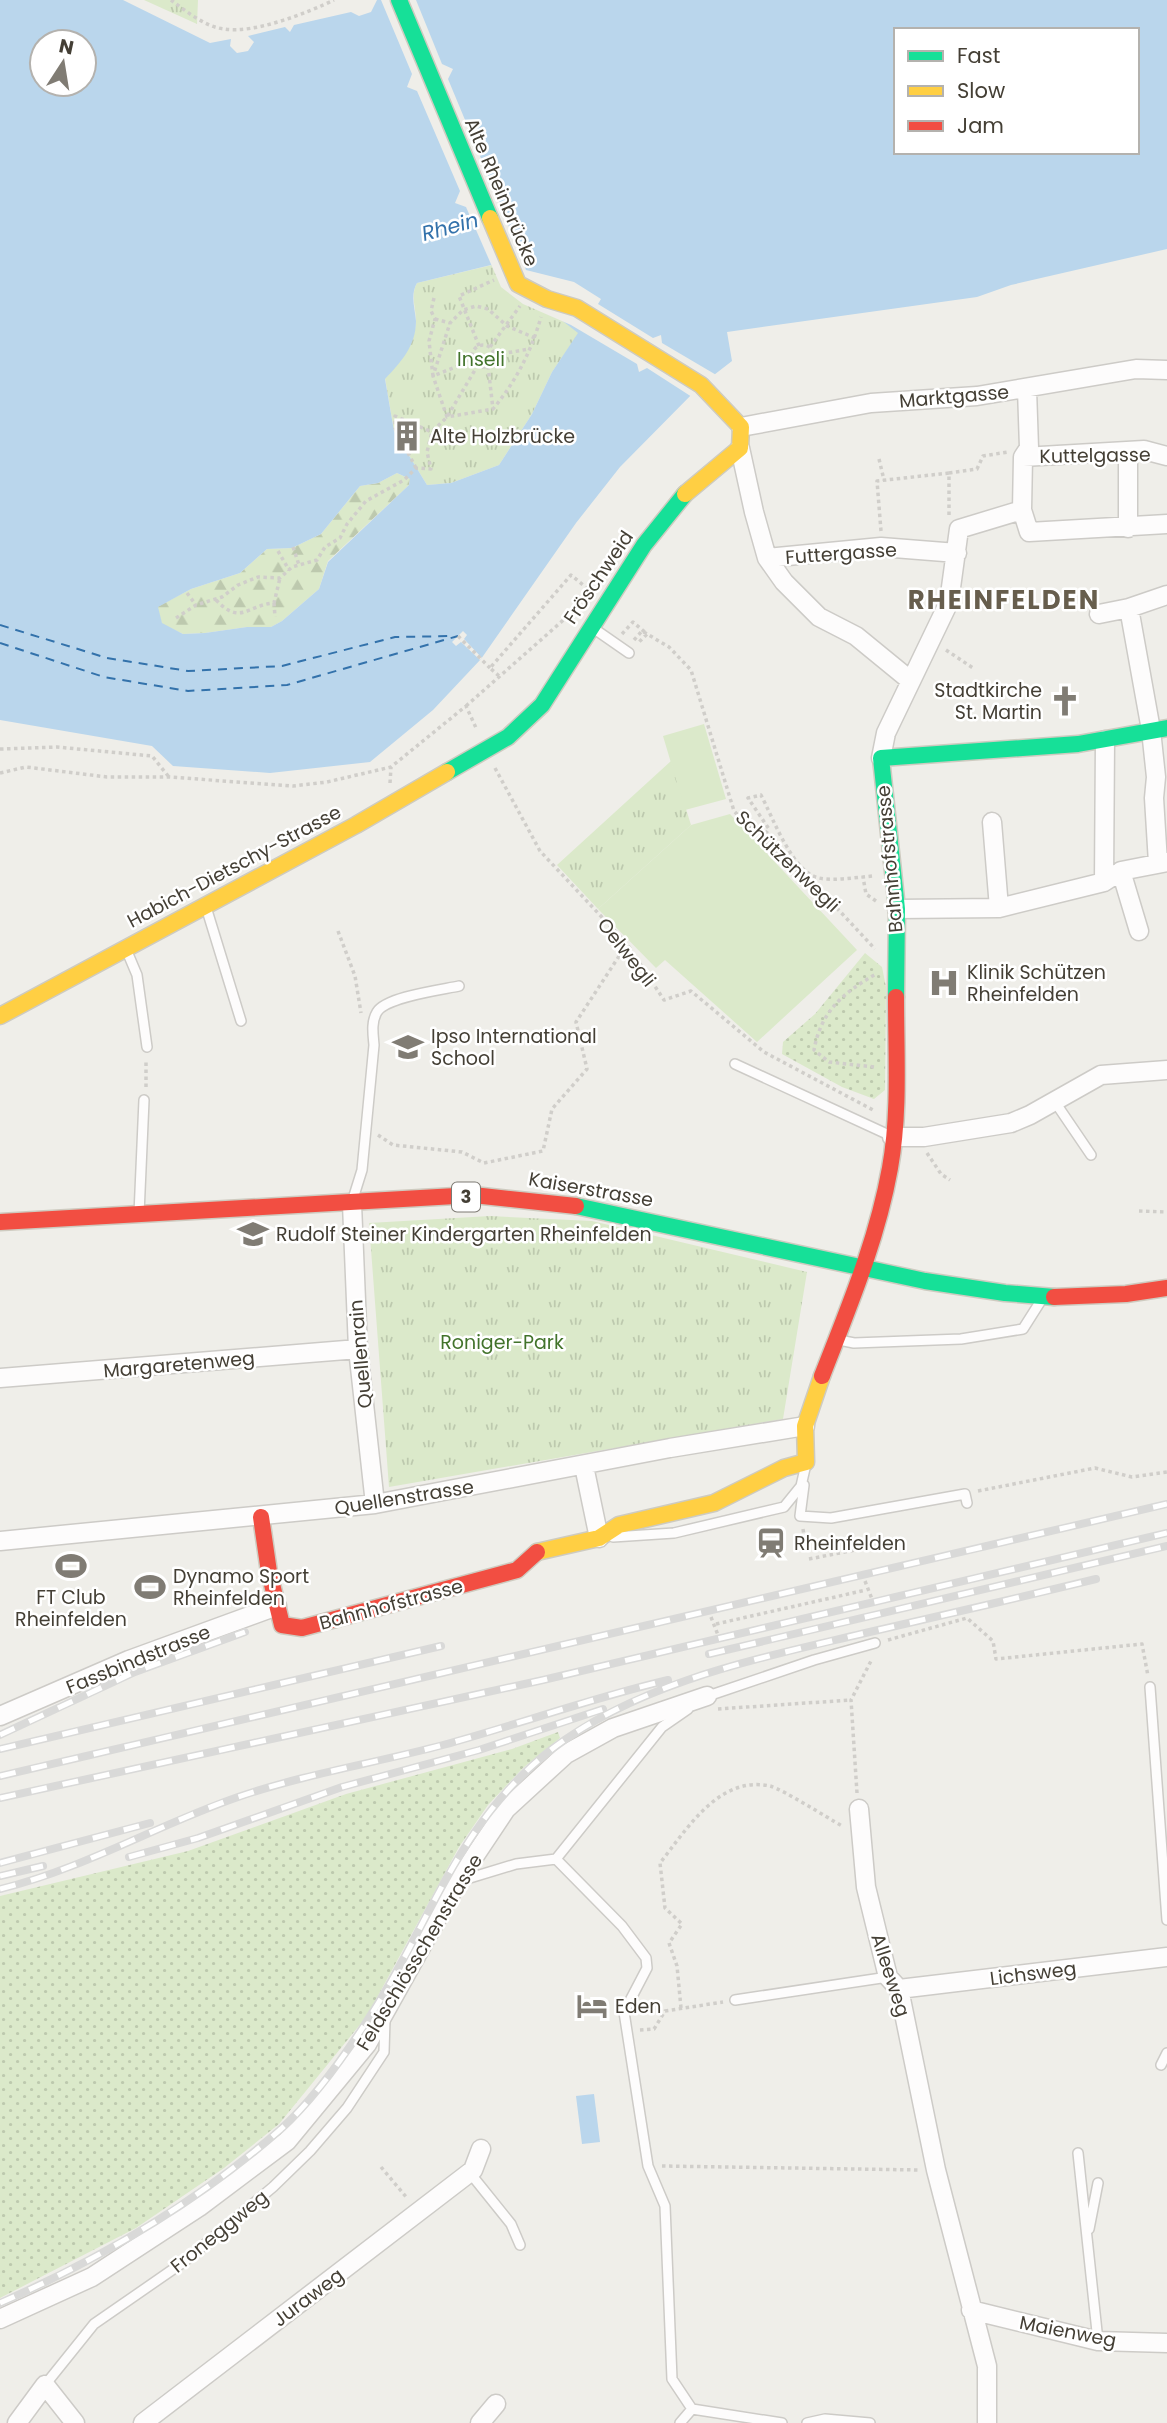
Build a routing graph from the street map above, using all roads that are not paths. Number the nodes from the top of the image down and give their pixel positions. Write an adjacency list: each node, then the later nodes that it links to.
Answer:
1 (399, 0): 4 (street, Alte Rheinbrücke)
2 (1167, 370): 3 (street, Marktgasse)
3 (1027, 389): 4 (street, Marktgasse); 8 (street)
4 (741, 427): 5 (street)
5 (740, 447): 13 (street); 17 (street, Fröschweid)
6 (1128, 451): 7 (street, Kuttelgasse); 8 (street, Kuttelgasse); 11 (street)
7 (1167, 456)
8 (1023, 457): 9 (street)
9 (1022, 510): 11 (street); 12 (street, Bahnhofstrasse)
10 (1167, 524): 11 (street)
11 (1128, 528)
12 (957, 552): 13 (street, Futtergasse); 19 (street, Bahnhofstrasse)
13 (767, 558): 19 (street)
14 (1167, 595): 15 (street)
15 (1129, 608): 16 (street); 20 (street)
16 (1099, 614)
17 (590, 626): 18 (lane); 22 (street, Fröschweid)
18 (629, 650)
19 (911, 681): 23 (street, Bahnhofstrasse)
20 (1159, 729): 21 (street); 25 (street)
21 (1105, 740): 23 (street); 27 (street)
22 (486, 752): 28 (street, Habich-Dietschy-Strasse)
23 (881, 758): 30 (street, Bahnhofstrasse)
24 (992, 822): 29 (street)
25 (1163, 862): 26 (street)
26 (1121, 871): 27 (street); 31 (street)
27 (1104, 882): 29 (street)
28 (205, 905): 32 (street, Habich-Dietschy-Strasse); 35 (lane)
29 (999, 908): 30 (street)
30 (897, 909): 41 (street, Bahnhofstrasse)
31 (1139, 931)
32 (125, 948): 34 (street, Habich-Dietschy-Strasse); 36 (lane)
33 (459, 986): 43 (lane)
34 (0, 1016)
35 (241, 1021)
36 (147, 1047)
37 (735, 1064): 41 (lane)
38 (1167, 1070): 40 (street)
39 (144, 1100): 44 (lane)
40 (1055, 1102): 41 (street); 42 (lane)
41 (892, 1137): 46 (street, Bahnhofstrasse)
42 (1090, 1155)
43 (352, 1203): 44 (street, Kaiserstrasse / 3); 46 (street, Kaiserstrasse / 3); 50 (street, Quellenrain)
44 (139, 1218): 45 (street, Kaiserstrasse / 3)
45 (0, 1222)
46 (864, 1269): 48 (street, Kaiserstrasse / 3); 49 (street, Bahnhofstrasse)
47 (1167, 1288): 48 (street, Kaiserstrasse / 3)
48 (1042, 1297): 49 (lane)
49 (835, 1340): 52 (street, Bahnhofstrasse)
50 (358, 1349): 51 (street, Margaretenweg); 56 (street, Quellenrain)
51 (0, 1378)
52 (804, 1426): 53 (street, Bahnhofstrasse); 54 (street, Quellenstrasse)
53 (806, 1462): 55 (lane); 58 (street, Bahnhofstrasse); 58 (lane, Bahnhofstrasse)
54 (584, 1466): 56 (street, Quellenstrasse); 58 (street)
55 (966, 1499)
56 (375, 1504): 57 (street, Quellenstrasse)
57 (261, 1517): 59 (street, Quellenstrasse); 60 (street)
58 (598, 1538): 60 (street, Bahnhofstrasse)
59 (0, 1541)
60 (277, 1606): 64 (street, Fassbindstrasse)
61 (875, 1643): 63 (lane)
62 (1150, 1687): 68 (lane)
63 (710, 1702): 66 (lane); 67 (street, Feldschlösschenstrasse)
64 (0, 1716)
65 (859, 1809): 70 (street, Alleeweg)
66 (556, 1858): 67 (lane); 87 (lane)
67 (458, 1881): 72 (street, Feldschlösschenstrasse)
68 (1167, 1920)
69 (1167, 1957): 70 (street, Lichsweg)
70 (893, 1983): 71 (lane); 81 (street, Alleeweg)
71 (735, 2000)
72 (385, 2015): 82 (street, Feldschlösschenstrasse); 85 (lane, Froneggweg)
73 (1167, 2053): 74 (lane)
74 (1161, 2065)
75 (481, 2149): 77 (street)
76 (1077, 2153): 79 (lane)
77 (471, 2172): 80 (lane); 90 (street, Juraweg)
78 (1098, 2183): 79 (lane)
79 (1087, 2240): 83 (lane)
80 (520, 2245)
81 (971, 2310): 83 (street, Maienweg); 96 (street, Alleeweg)
82 (0, 2319)
83 (1098, 2341): 84 (street, Maienweg)
84 (1167, 2343)
85 (44, 2385): 88 (street, Froneggweg); 89 (street)
86 (496, 2404): 91 (street)
87 (692, 2409): 92 (lane); 93 (lane)
88 (17, 2423)
89 (75, 2423)
90 (143, 2423)
91 (481, 2423)
92 (680, 2423)
93 (782, 2423)
94 (807, 2423): 95 (lane)
95 (870, 2423)
96 (987, 2423)

